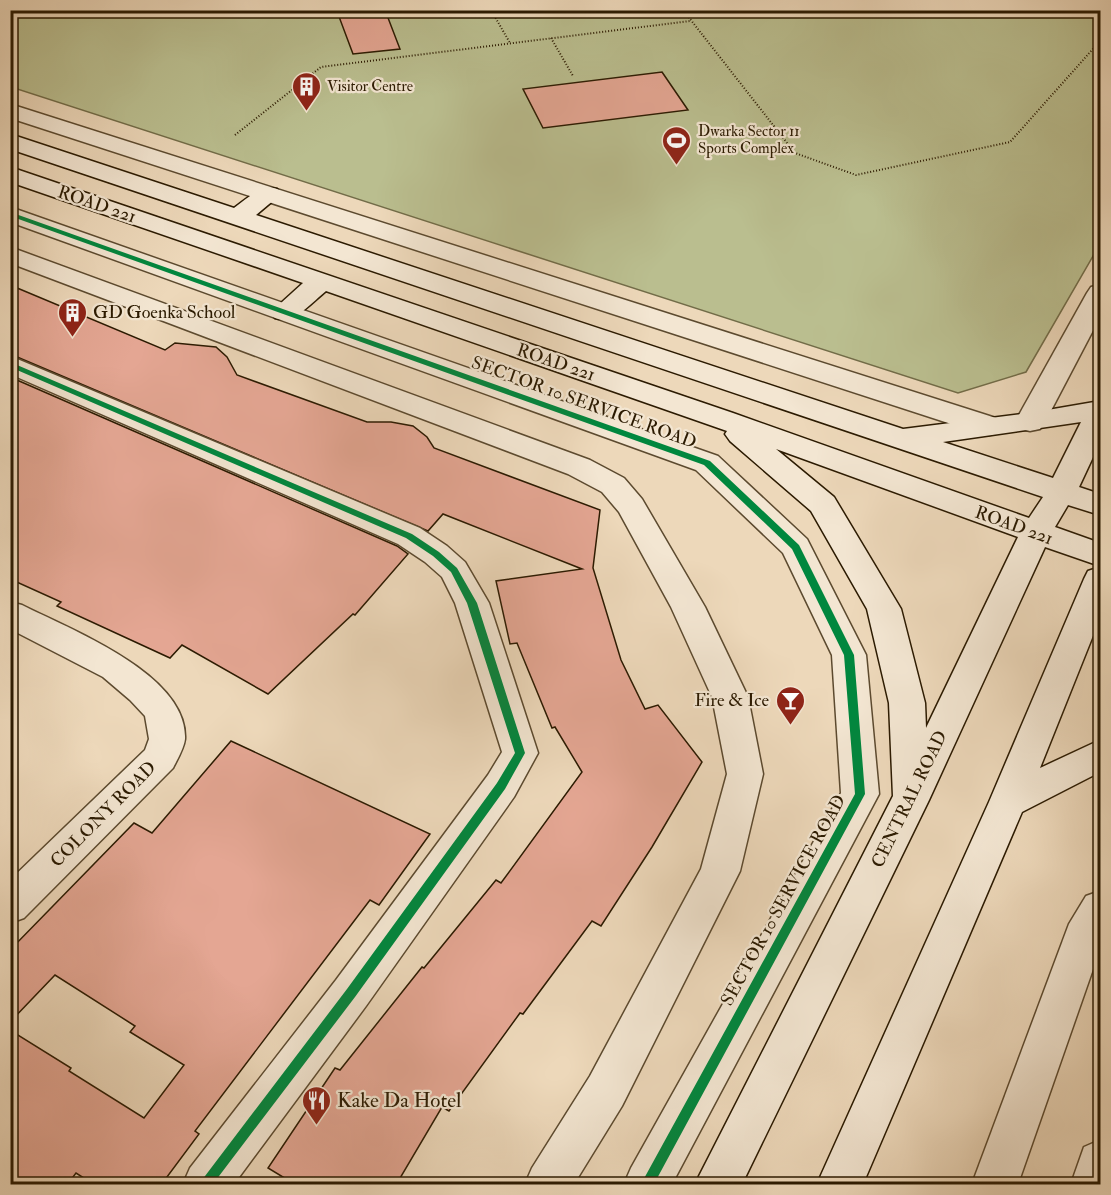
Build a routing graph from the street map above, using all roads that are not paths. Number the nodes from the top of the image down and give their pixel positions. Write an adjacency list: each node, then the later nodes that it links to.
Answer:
1 (10, 111): 4 (street)
2 (10, 141): 6 (street, ROAD 221)
3 (10, 174): 8 (street, ROAD 221)
4 (269, 194): 6 (street); 15 (street)
5 (10, 214): 10 (street, SECTOR 10 SERVICE ROAD)
6 (237, 217): 16 (street, ROAD 221)
7 (10, 254): 30 (street)
8 (321, 282): 10 (street); 13 (street, ROAD 221)
9 (1101, 293): 14 (street)
10 (284, 312): 31 (street, SECTOR 10 SERVICE ROAD)
11 (10, 364): 29 (street)
12 (1101, 412): 14 (street); 17 (street, CENTRAL ROAD)
13 (723, 419): 19 (street, ROAD 221); 24 (street)
14 (1030, 422): 15 (street)
15 (989, 426): 16 (street)
16 (900, 438): 17 (street, ROAD 221)
17 (1061, 492): 18 (street, ROAD 221); 19 (street, CENTRAL ROAD)
18 (1101, 505)
19 (1036, 533): 20 (street, ROAD 221); 24 (street, CENTRAL ROAD)
20 (1101, 555)
21 (1101, 579): 25 (street)
22 (10, 614): 26 (street, COLONY ROAD)
23 (1101, 755): 25 (street)
24 (910, 800): 32 (street, CENTRAL ROAD)
25 (1008, 802): 33 (street)
26 (10, 906)
27 (1101, 908): 34 (street)
28 (1101, 1163): 35 (street)
29 (206, 1185)
30 (548, 1185)
31 (647, 1185)
32 (718, 1185)
33 (840, 1185)
34 (995, 1185)
35 (1094, 1185)

